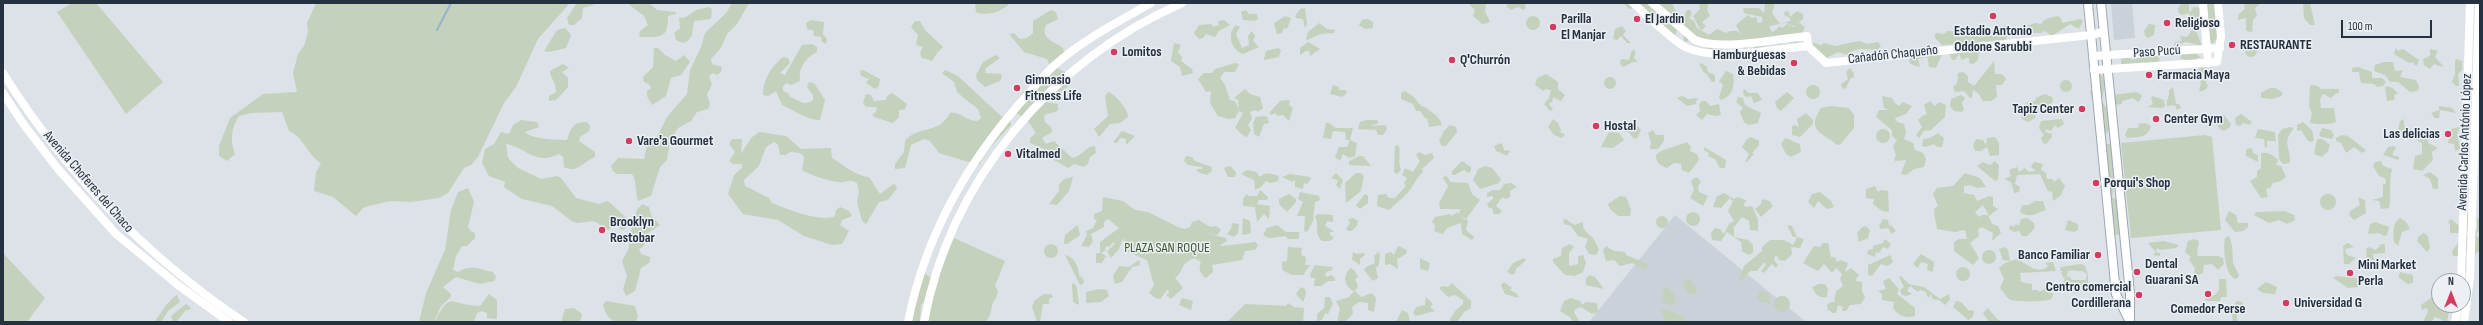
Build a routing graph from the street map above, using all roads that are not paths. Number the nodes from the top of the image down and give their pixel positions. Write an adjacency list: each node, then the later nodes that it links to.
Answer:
1 (1151, 3): 26 (street)
2 (1182, 3): 27 (street)
3 (1633, 3): 13 (street)
4 (1652, 3): 13 (street)
5 (2088, 3): 12 (street)
6 (2101, 3): 11 (street)
7 (2203, 3): 15 (street)
8 (2218, 3): 14 (street)
9 (2470, 3): 23 (street, Avenida Carlos António López)
10 (2480, 3): 29 (street, Avenida Carlos António López)
11 (2103, 32): 12 (street, Cañadóñ Chaqueño); 16 (street)
12 (2091, 35): 13 (street, Cañadóñ Chaqueño); 17 (street)
13 (1808, 46)
14 (2220, 48): 15 (street, Paso Pucú); 18 (street, Paso Pucú)
15 (2207, 49): 16 (street, Paso Pucú); 18 (street)
16 (2106, 55): 17 (street, Paso Pucú); 19 (street)
17 (2093, 56): 20 (street)
18 (2208, 63): 19 (street, Paso Pucú)
19 (2107, 69): 20 (street, Paso Pucú); 28 (street)
20 (2094, 70): 28 (street)
21 (3, 73): 25 (street, Avenida Choferes del Chaco)
22 (3, 93): 24 (street, Avenida Choferes del Chaco)
23 (2461, 273)
24 (229, 322)
25 (244, 322)
26 (908, 322)
27 (924, 322)
28 (2130, 322)
29 (2464, 322)

